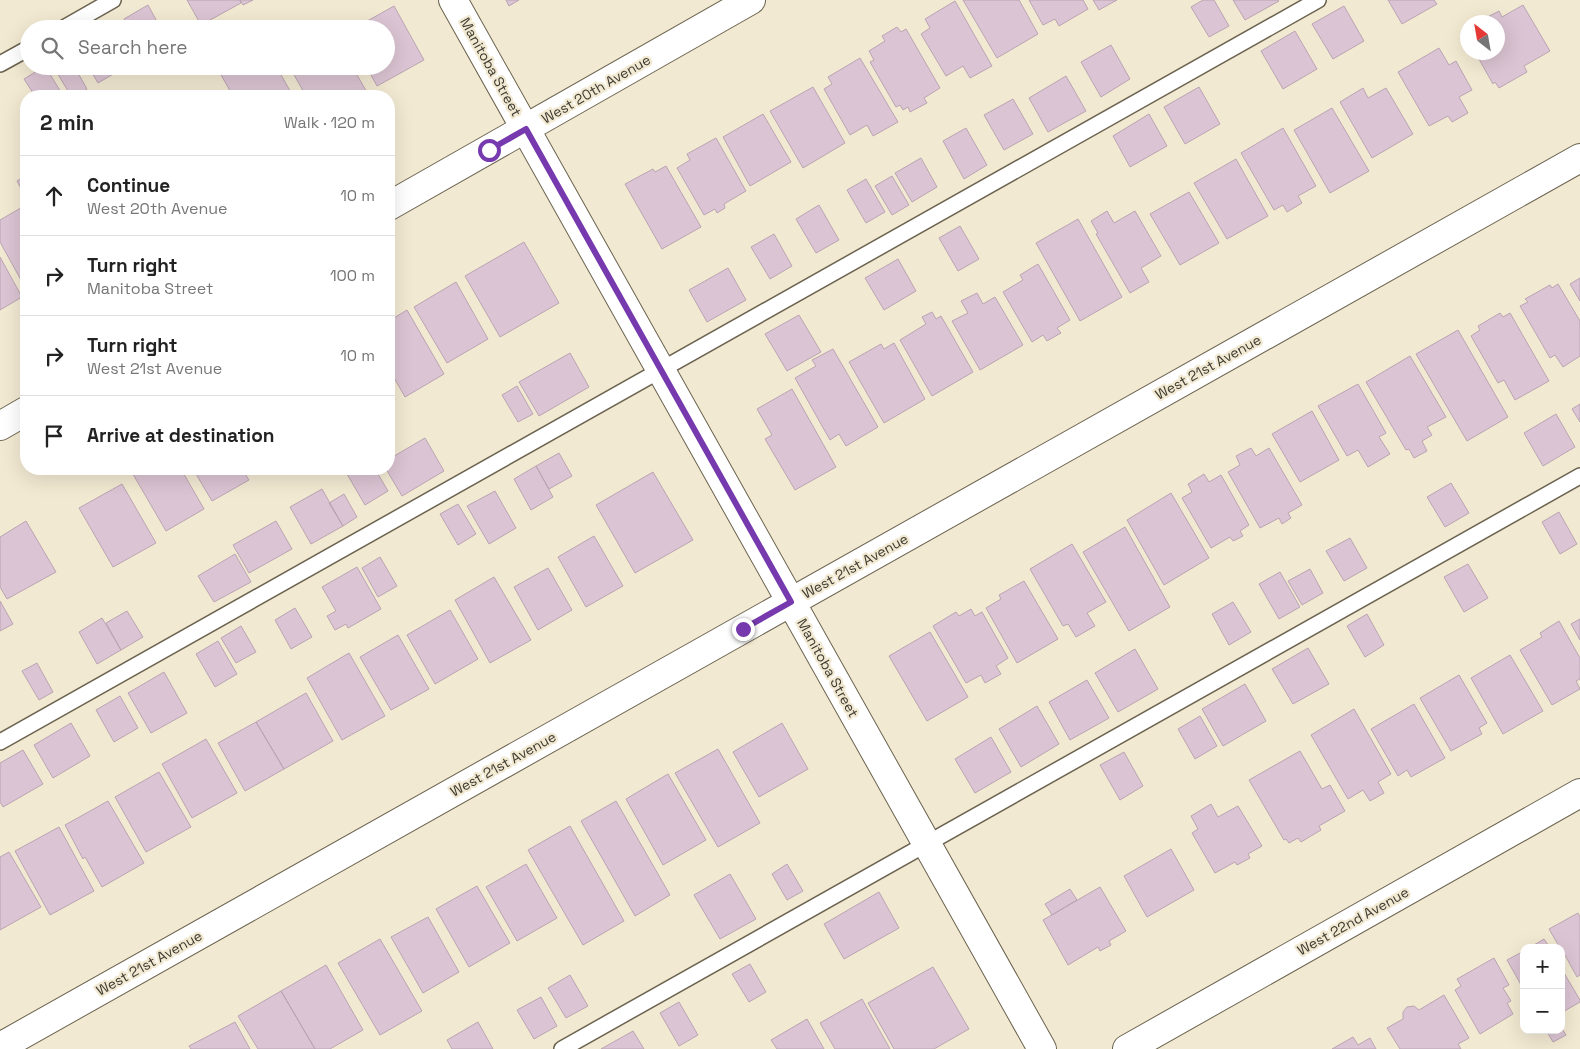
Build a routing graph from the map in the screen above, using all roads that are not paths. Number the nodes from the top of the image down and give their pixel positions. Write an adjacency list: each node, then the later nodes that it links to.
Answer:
1 (113, 0): 5 (lane)
2 (453, 0): 8 (street, Manitoba Street)
3 (751, 0): 8 (street, West 20th Avenue)
4 (1318, 0): 11 (lane)
5 (78, 20)
6 (20, 53): 7 (lane)
7 (0, 64)
8 (526, 129): 10 (street, West 20th Avenue); 11 (street, Manitoba Street)
9 (1580, 158): 15 (street, West 21st Avenue)
10 (395, 203)
11 (661, 370): 15 (street, Manitoba Street); 16 (lane)
12 (20, 414): 13 (street)
13 (0, 426)
14 (1580, 476): 18 (lane)
15 (791, 602): 18 (street, Manitoba Street); 19 (street, West 21st Avenue)
16 (0, 742)
17 (1580, 793): 22 (street, West 22nd Avenue)
18 (927, 844): 20 (lane); 21 (street, Manitoba Street)
19 (0, 1047)
20 (562, 1049)
21 (1042, 1049)
22 (1127, 1049)

